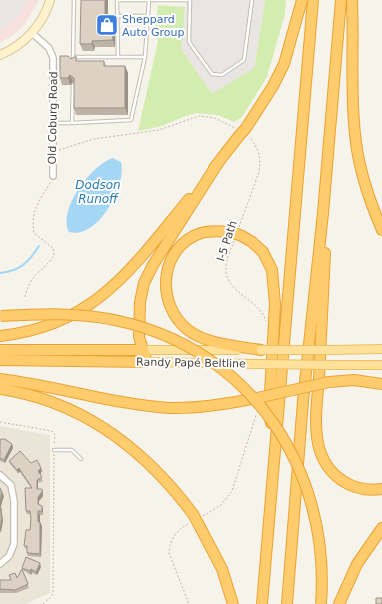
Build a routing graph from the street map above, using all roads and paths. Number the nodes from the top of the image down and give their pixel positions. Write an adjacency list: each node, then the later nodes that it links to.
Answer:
1 (50, 0): 12 (street)
2 (74, 0): 15 (lane)
3 (149, 0): 4 (lane); 10 (lane); 11 (lane)
4 (190, 0): 5 (lane)
5 (252, 0)
6 (302, 0): 21 (highway)
7 (313, 0): 44 (highway)
8 (341, 0): 25 (highway)
9 (352, 0): 26 (highway)
10 (118, 16): 11 (lane); 16 (lane)
11 (148, 16): 14 (lane)
12 (32, 33): 13 (street); 19 (street, Old Coburg Road)
13 (0, 55)
14 (145, 56): 16 (lane); 20 (lane)
15 (73, 57): 16 (lane); 17 (lane)
16 (118, 57)
17 (73, 63)
18 (73, 85): 20 (lane)
19 (53, 123): 20 (lane); 22 (street, Old Coburg Road)
20 (72, 123)
21 (242, 133): 22 (path); 23 (highway); 27 (path, I-5 Path)
22 (53, 151): 24 (street, Old Coburg Road)
23 (218, 163): 31 (highway); 34 (highway)
24 (53, 176): 28 (path)
25 (323, 213): 48 (highway); 56 (highway)
26 (382, 230)
27 (237, 233): 30 (path, I-5 Path); 35 (highway); 44 (highway)
28 (25, 296)
29 (0, 317): 57 (highway, bridge)
30 (266, 323)
31 (0, 336)
32 (382, 349): 35 (main road, Randy Papé Beltline, bridge)
33 (0, 350): 34 (highway, Randy Papé Beltline)
34 (142, 350): 35 (main road, Randy Papé Beltline); 37 (highway)
35 (261, 350)
36 (0, 360): 37 (highway, Randy Papé Beltline)
37 (146, 362): 38 (main road, Randy Papé Beltline, bridge)
38 (382, 365)
39 (0, 379): 40 (highway, bridge)
40 (382, 384)
41 (0, 389): 49 (highway)
42 (257, 410): 49 (path)
43 (0, 422): 45 (path)
44 (275, 448): 55 (highway)
45 (54, 450): 46 (lane); 52 (path)
46 (81, 459)
47 (0, 475): 51 (street)
48 (382, 489)
49 (197, 520): 53 (path); 54 (highway)
50 (382, 528): 58 (highway)
51 (0, 564)
52 (43, 604)
53 (189, 604)
54 (233, 604)
55 (262, 604)
56 (287, 604)
57 (321, 604)
58 (339, 604)

